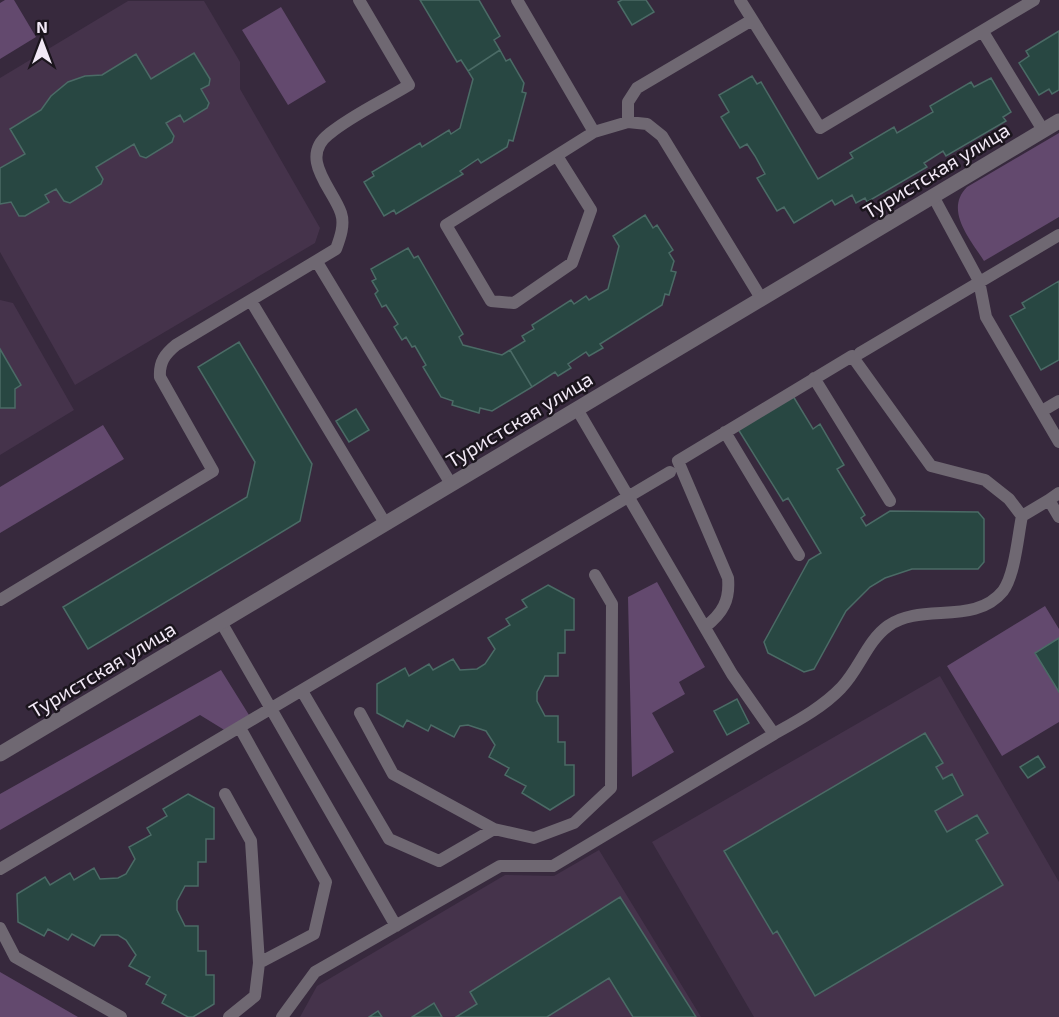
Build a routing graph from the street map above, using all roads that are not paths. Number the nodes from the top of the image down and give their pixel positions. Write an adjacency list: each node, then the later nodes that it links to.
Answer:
1 (359, 0): 14 (lane)
2 (517, 0): 10 (lane)
3 (740, 0): 5 (lane)
4 (1035, 0): 6 (lane)
5 (752, 20): 6 (lane); 8 (lane)
6 (983, 32): 9 (lane)
7 (1059, 121): 9 (street, Туристская улица)
8 (628, 122): 10 (lane); 16 (lane)
9 (1043, 130): 12 (street, Туристская улица)
10 (594, 132): 11 (lane)
11 (557, 156): 11 (lane)
12 (933, 196): 15 (lane); 16 (street, Туристская улица)
13 (1059, 235): 15 (lane)
14 (317, 262): 17 (lane); 26 (lane)
15 (979, 281): 18 (lane); 22 (lane)
16 (761, 298): 21 (street, Туристская улица)
17 (251, 301): 32 (lane); 35 (lane)
18 (860, 353)
19 (814, 378): 23 (lane); 29 (lane); 30 (lane)
20 (1059, 401): 22 (lane)
21 (577, 409): 26 (street, Туристская улица); 27 (lane)
22 (1041, 411): 24 (lane)
23 (725, 432): 33 (lane); 37 (lane)
24 (1059, 442)
25 (670, 472): 27 (lane)
26 (451, 484): 32 (street, Туристская улица)
27 (631, 497): 37 (lane); 38 (lane)
28 (1054, 497): 30 (lane); 31 (lane)
29 (890, 501)
30 (1022, 516): 42 (lane)
31 (1059, 517)
32 (386, 523): 36 (street, Туристская улица)
33 (799, 555)
34 (595, 575): 45 (lane)
35 (0, 600)
36 (221, 622): 39 (lane); 43 (street, Туристская улица)
37 (705, 627): 42 (lane)
38 (302, 691): 39 (lane); 45 (lane)
39 (272, 709): 41 (lane); 47 (lane)
40 (360, 713): 45 (lane)
41 (240, 728): 46 (lane); 49 (lane)
42 (774, 734): 47 (lane)
43 (2, 748)
44 (225, 794): 49 (lane)
45 (494, 829)
46 (0, 869)
47 (396, 926): 52 (lane)
48 (0, 928): 50 (lane)
49 (259, 963): 51 (lane)
50 (121, 1017)
51 (229, 1017)
52 (282, 1017)

